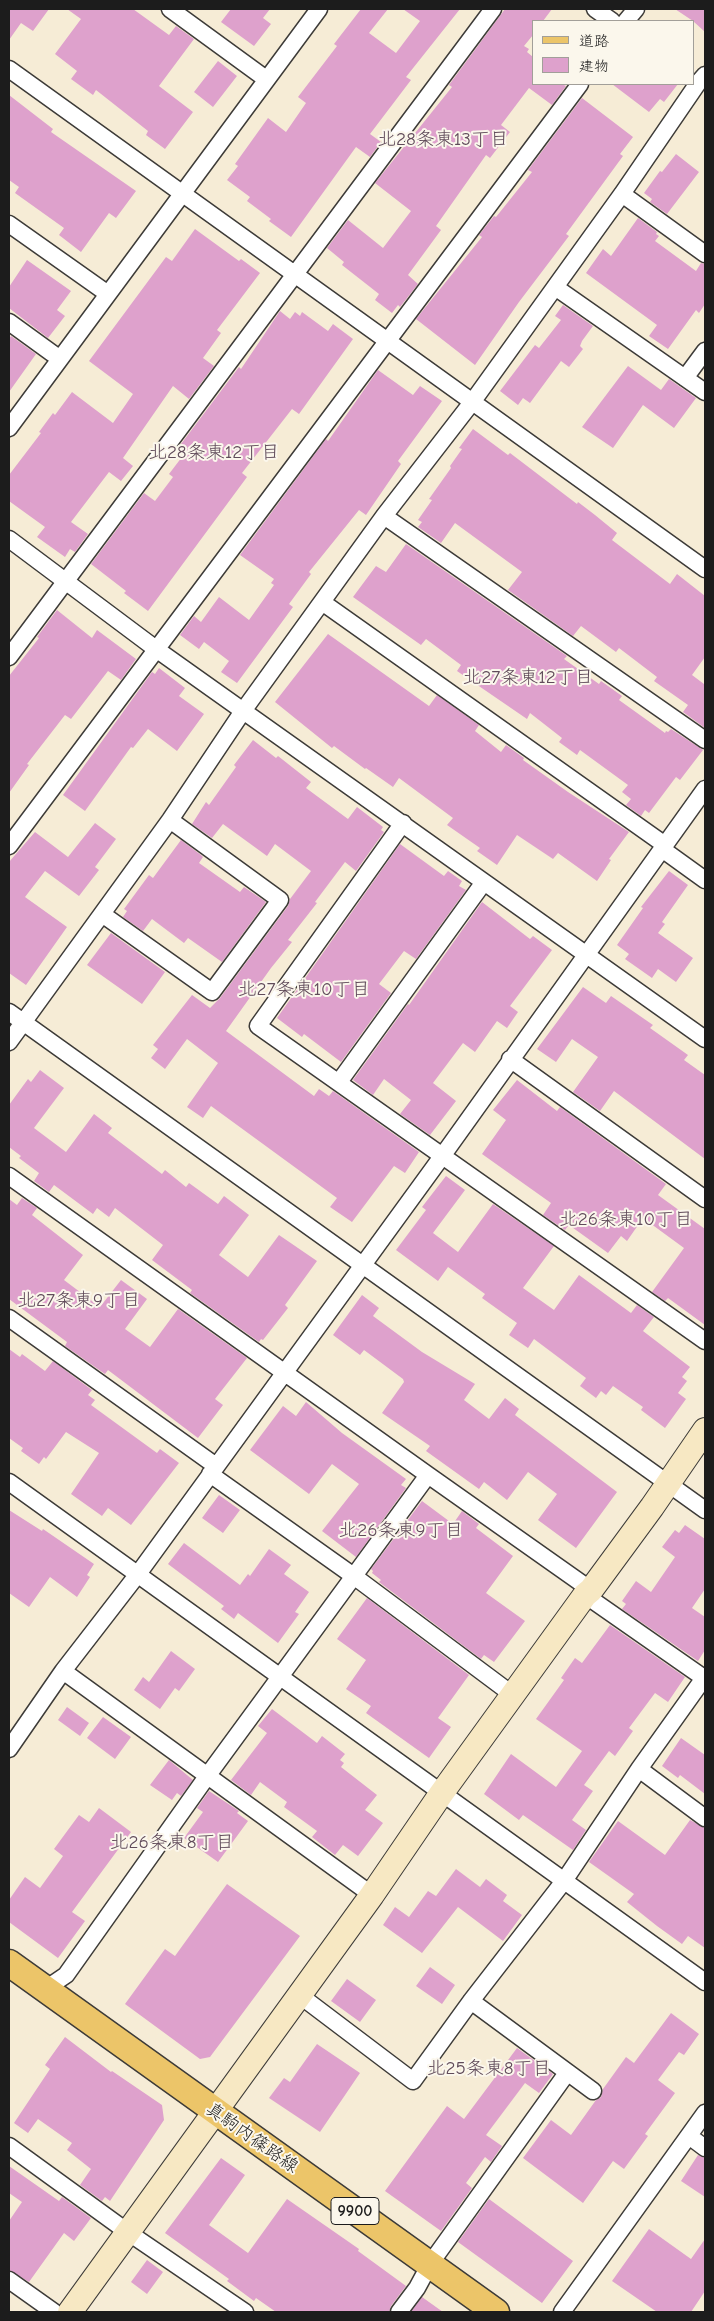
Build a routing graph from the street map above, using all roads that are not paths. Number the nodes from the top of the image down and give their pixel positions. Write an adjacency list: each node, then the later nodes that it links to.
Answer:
1 (170, 9): 9 (street)
2 (319, 9): 9 (street)
3 (493, 9): 16 (street)
4 (595, 9): 6 (street)
5 (636, 9): 7 (street)
6 (611, 20)
7 (627, 20)
8 (9, 69): 13 (street)
9 (266, 79): 13 (street)
10 (700, 81): 12 (street)
11 (579, 85): 20 (street)
12 (622, 194): 15 (street); 17 (street)
13 (181, 195): 16 (street); 18 (street)
14 (9, 224): 18 (street)
15 (705, 254)
16 (294, 275): 20 (street); 30 (street)
17 (555, 287): 23 (street); 25 (street)
18 (108, 294): 22 (street)
19 (9, 322): 22 (street)
20 (387, 341): 25 (street); 32 (street)
21 (705, 350): 23 (street)
22 (60, 359): 26 (street)
23 (685, 378): 24 (street)
24 (705, 392)
25 (473, 401): 27 (street); 29 (street)
26 (10, 424)
27 (384, 516): 31 (street); 35 (street)
28 (9, 539): 30 (street)
29 (705, 569)
30 (65, 581): 32 (street); 33 (street)
31 (322, 602): 34 (street); 40 (street)
32 (156, 649): 34 (street); 39 (street)
33 (9, 657)
34 (243, 711): 37 (street); 38 (street)
35 (705, 740)
36 (705, 789): 40 (street)
37 (170, 820): 43 (street); 43 (street)
38 (403, 823): 42 (street); 50 (street)
39 (9, 846)
40 (664, 847): 41 (street); 44 (street)
41 (705, 880)
42 (484, 882): 44 (street); 50 (street)
43 (102, 914): 46 (street)
44 (586, 954): 47 (street); 49 (street)
45 (9, 1012): 46 (street)
46 (23, 1022): 48 (street); 54 (street)
47 (705, 1040)
48 (9, 1042)
49 (510, 1060): 51 (street); 53 (street)
50 (339, 1082): 51 (street)
51 (443, 1155): 54 (street); 56 (street)
52 (9, 1176): 57 (street)
53 (705, 1199)
54 (362, 1264): 57 (street); 62 (street)
55 (9, 1318): 59 (street)
56 (705, 1341)
57 (284, 1372): 59 (street); 60 (street)
58 (705, 1430): 62 (street)
59 (213, 1470): 64 (street); 65 (street)
60 (428, 1476): 65 (street); 66 (street)
61 (9, 1482): 64 (street)
62 (667, 1483): 63 (street); 66 (street)
63 (705, 1510)
64 (138, 1574): 67 (street); 68 (street)
65 (355, 1577): 68 (street); 69 (street)
66 (588, 1592): 69 (street); 71 (street)
67 (63, 1672): 70 (street); 72 (street)
68 (281, 1678): 72 (street); 73 (street)
69 (513, 1695): 73 (street)
70 (9, 1749)
71 (639, 1769): 74 (street); 75 (street)
72 (208, 1775): 76 (street); 79 (street)
73 (441, 1794): 75 (street); 76 (street)
74 (705, 1818)
75 (564, 1881): 78 (street); 81 (street)
76 (372, 1895): 80 (street)
77 (9, 1963): 79 (main road, 真駒内篠路線 / 9900)
78 (705, 1982)
79 (44, 1990): 84 (main road, 真駒内篠路線 / 9900)
80 (298, 1994): 81 (street); 84 (street)
81 (471, 2001): 82 (street)
82 (567, 2073): 83 (street); 90 (street)
83 (592, 2091)
84 (214, 2110): 89 (street); 90 (main road, 真駒内篠路線 / 9900)
85 (705, 2112): 86 (street)
86 (689, 2136): 88 (street); 97 (street)
87 (9, 2146): 89 (street)
88 (705, 2148)
89 (128, 2233): 93 (street); 94 (street)
90 (430, 2264): 95 (street); 96 (main road, 真駒内篠路線 / 9900)
91 (9, 2280): 92 (street)
92 (54, 2312)
93 (70, 2312)
94 (245, 2312)
95 (399, 2312)
96 (496, 2312)
97 (562, 2312)

